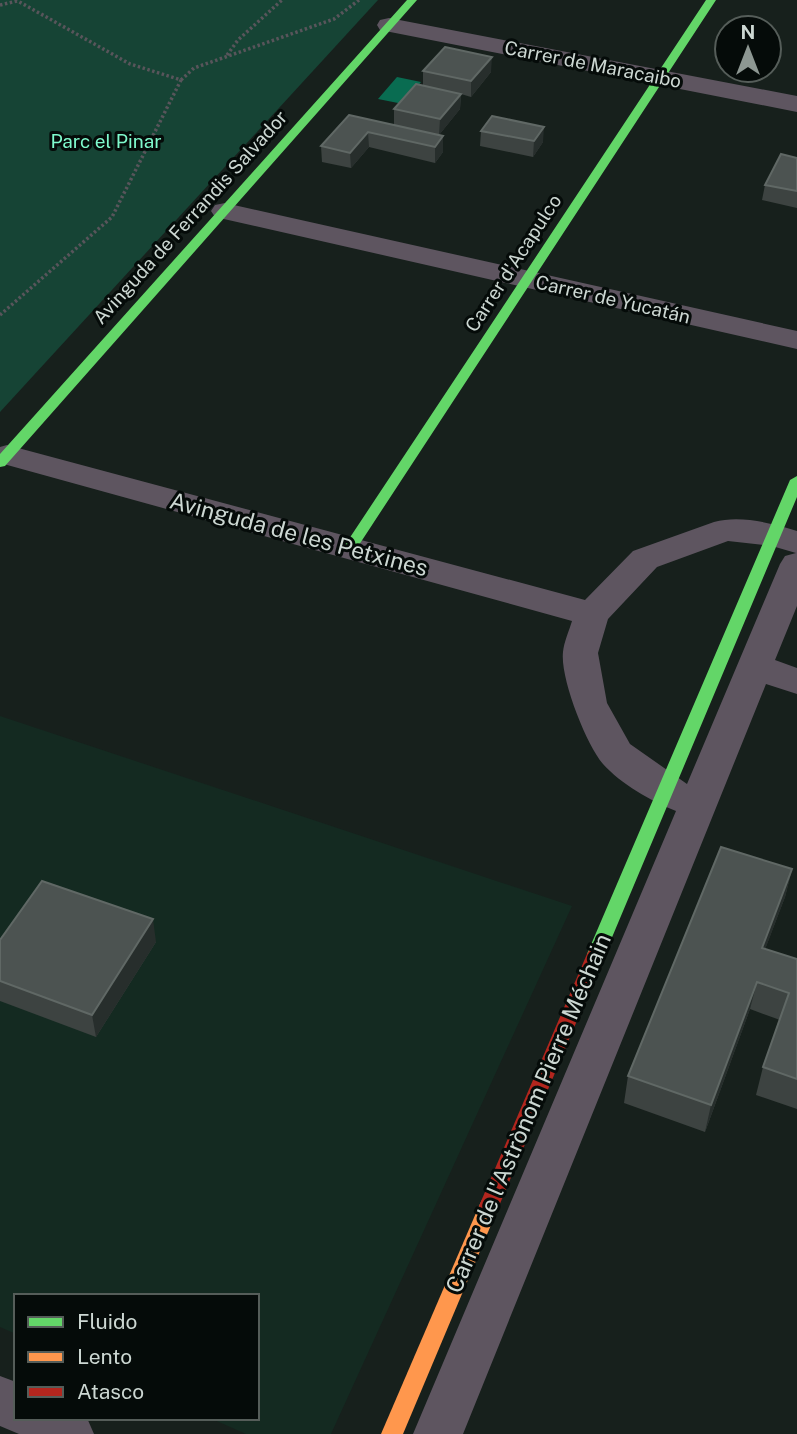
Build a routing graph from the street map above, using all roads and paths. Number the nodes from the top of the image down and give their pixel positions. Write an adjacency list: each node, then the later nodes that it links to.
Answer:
1 (282, 0): 8 (path)
2 (359, 0): 8 (path)
3 (412, 0): 7 (street, Avinguda de Ferrandis Salvador)
4 (711, 0): 9 (street, Carrer d'Acapulco)
5 (17, 1): 6 (path); 10 (path)
6 (0, 5)
7 (389, 26): 9 (street, Carrer de Maracaibo); 12 (street, Avinguda de Ferrandis Salvador)
8 (226, 55): 10 (path)
9 (660, 77): 11 (street, Carrer de Maracaibo); 13 (street, Carrer d'Acapulco)
10 (181, 80): 14 (path)
11 (797, 104)
12 (225, 211): 13 (street, Carrer de Yucatán); 16 (street, Avinguda de Ferrandis Salvador)
13 (527, 279): 15 (street, Carrer de Yucatán); 19 (street, Carrer d'Acapulco)
14 (0, 315)
15 (797, 340)
16 (3, 459): 19 (street, Avinguda de les Petxines)
17 (797, 480): 18 (street)
18 (789, 547): 20 (street); 21 (street, Carrer de l'Astrònom Pierre Méchain); 23 (street, Carrer de l'Astrònom Pierre Méchain)
19 (350, 548): 20 (street, Avinguda de les Petxines)
20 (592, 614): 23 (street)
21 (755, 667): 22 (street); 23 (street, Carrer de l'Astrònom Pierre Méchain)
22 (797, 681)
23 (681, 798): 26 (street, Carrer de l'Astrònom Pierre Méchain); 27 (street, Carrer de l'Astrònom Pierre Méchain)
24 (41, 1420): 25 (street)
25 (69, 1434)
26 (392, 1434)
27 (439, 1434)

